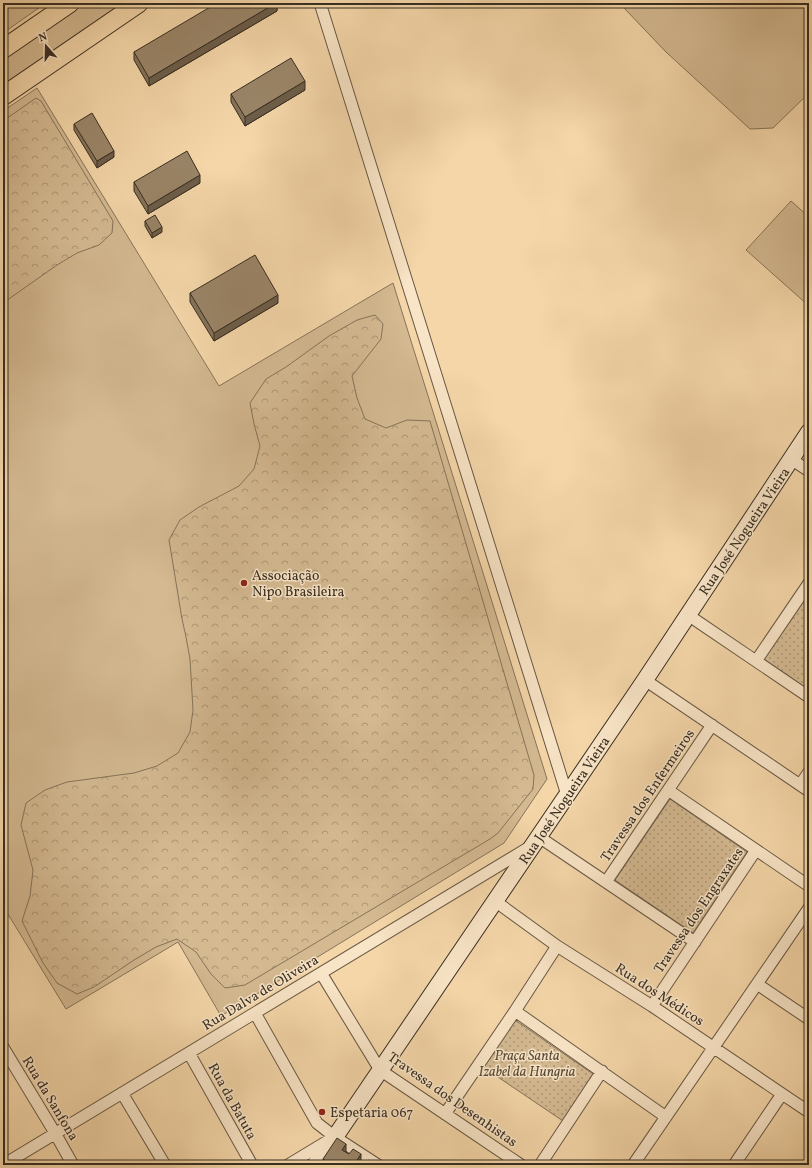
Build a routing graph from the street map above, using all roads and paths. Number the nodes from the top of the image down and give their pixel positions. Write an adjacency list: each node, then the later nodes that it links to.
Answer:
1 (70, 3): 4 (main road)
2 (139, 3): 5 (main road)
3 (320, 3): 18 (street)
4 (3, 49)
5 (3, 96)
6 (809, 432): 7 (street, Rua José Nogueira Vieira)
7 (791, 459): 8 (street); 10 (street, Rua José Nogueira Vieira)
8 (809, 472)
9 (809, 583): 11 (street)
10 (688, 615): 11 (street); 12 (street, Rua José Nogueira Vieira)
11 (756, 661): 13 (street)
12 (645, 680): 14 (street); 18 (street, Rua José Nogueira Vieira)
13 (809, 697)
14 (712, 725): 16 (street); 17 (street, Travessa dos Enfermeiros)
15 (809, 772): 16 (street)
16 (805, 788)
17 (668, 790): 20 (street); 21 (street, Travessa dos Enfermeiros)
18 (567, 795): 19 (street, Rua José Nogueira Vieira)
19 (536, 841): 21 (street); 23 (street, Rua José Nogueira Vieira); 27 (street, Rua Dalva de Oliveira)
20 (756, 850): 22 (street); 25 (street, Travessa dos Engraxates)
21 (606, 882): 25 (street)
22 (809, 886)
23 (495, 901): 26 (street, Rua dos Médicos); 36 (street, Rua José Nogueira Vieira)
24 (809, 908): 28 (street)
25 (695, 942): 29 (street, Travessa dos Engraxates)
26 (557, 946): 29 (street, Rua dos Médicos); 30 (street)
27 (321, 973): 31 (street, Rua Dalva de Oliveira); 36 (street, Travessa dos Desenhistas)
28 (757, 984): 32 (street); 34 (street)
29 (652, 1006): 34 (street, Rua dos Médicos)
30 (515, 1011): 37 (street); 41 (street)
31 (255, 1013): 35 (street, Rua Dalva de Oliveira); 44 (street)
32 (809, 1019)
33 (3, 1047): 43 (street, Rua da Sanfona)
34 (714, 1048): 39 (street, Rua dos Médicos); 42 (street)
35 (189, 1053): 38 (street, Rua Dalva de Oliveira); 49 (street, Rua da Batuta)
36 (380, 1070): 41 (street, Travessa dos Desenhistas); 44 (street, Rua José Nogueira Vieira)
37 (602, 1071): 42 (street); 54 (street)
38 (122, 1093): 43 (street, Rua Dalva de Oliveira); 48 (street)
39 (782, 1094): 40 (street, Rua dos Médicos); 45 (street)
40 (809, 1112)
41 (445, 1114): 53 (street, Travessa dos Desenhistas)
42 (666, 1117): 55 (street)
43 (55, 1133): 46 (street, Rua Dalva de Oliveira); 47 (street, Rua da Sanfona)
44 (335, 1137): 50 (street); 51 (street, Rua José Nogueira Vieira); 52 (street)
45 (737, 1164)
46 (3, 1165)
47 (73, 1165)
48 (165, 1165)
49 (252, 1165)
50 (288, 1165)
51 (315, 1165)
52 (378, 1165)
53 (521, 1165)
54 (540, 1165)
55 (633, 1165)

